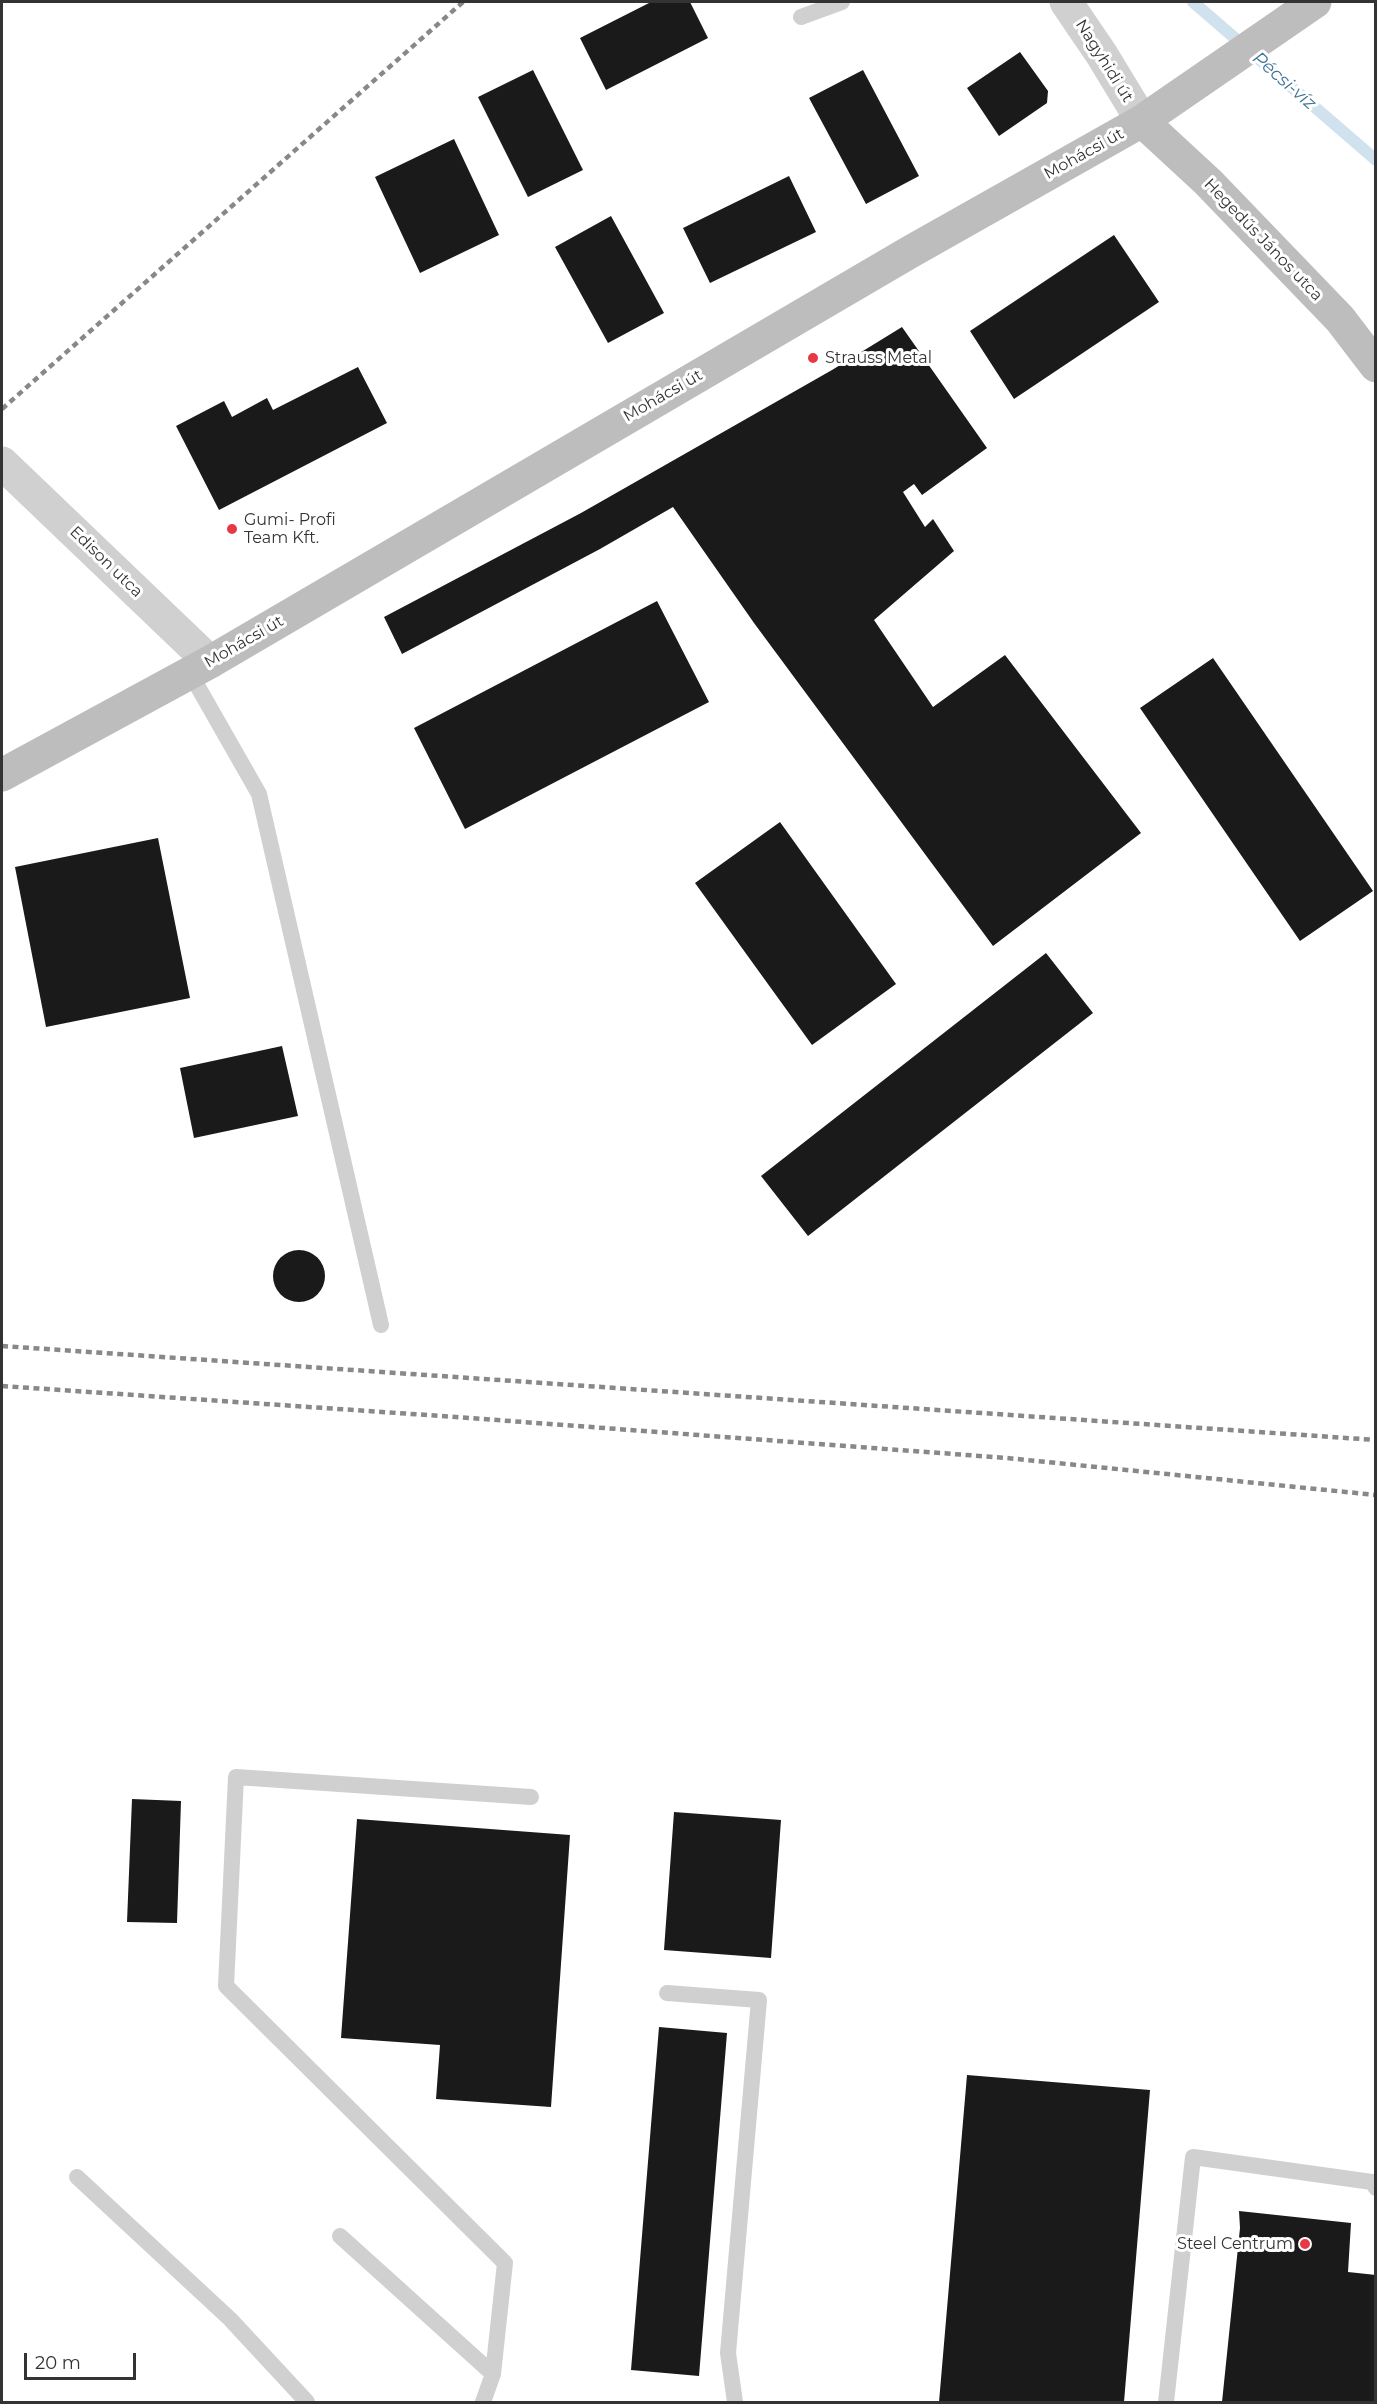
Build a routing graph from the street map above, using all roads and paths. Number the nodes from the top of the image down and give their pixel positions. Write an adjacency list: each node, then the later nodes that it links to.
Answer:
1 (842, 2): 4 (lane)
2 (1066, 2): 5 (street, Nagyhidi út)
3 (1314, 2): 5 (main road, Mohácsi út)
4 (801, 17)
5 (1142, 121): 6 (main road, Hegedűs János utca); 8 (main road, Mohácsi út)
6 (1376, 366)
7 (2, 463): 8 (street, Edison utca)
8 (200, 668): 9 (main road, Mohácsi út); 10 (lane)
9 (2, 774)
10 (381, 1325)
11 (531, 1797): 16 (lane)
12 (667, 1993): 19 (lane)
13 (77, 2177): 17 (lane)
14 (1376, 2188): 20 (lane)
15 (340, 2236): 16 (lane)
16 (493, 2374): 18 (lane)
17 (307, 2403)
18 (483, 2403)
19 (735, 2403)
20 (1166, 2403)

